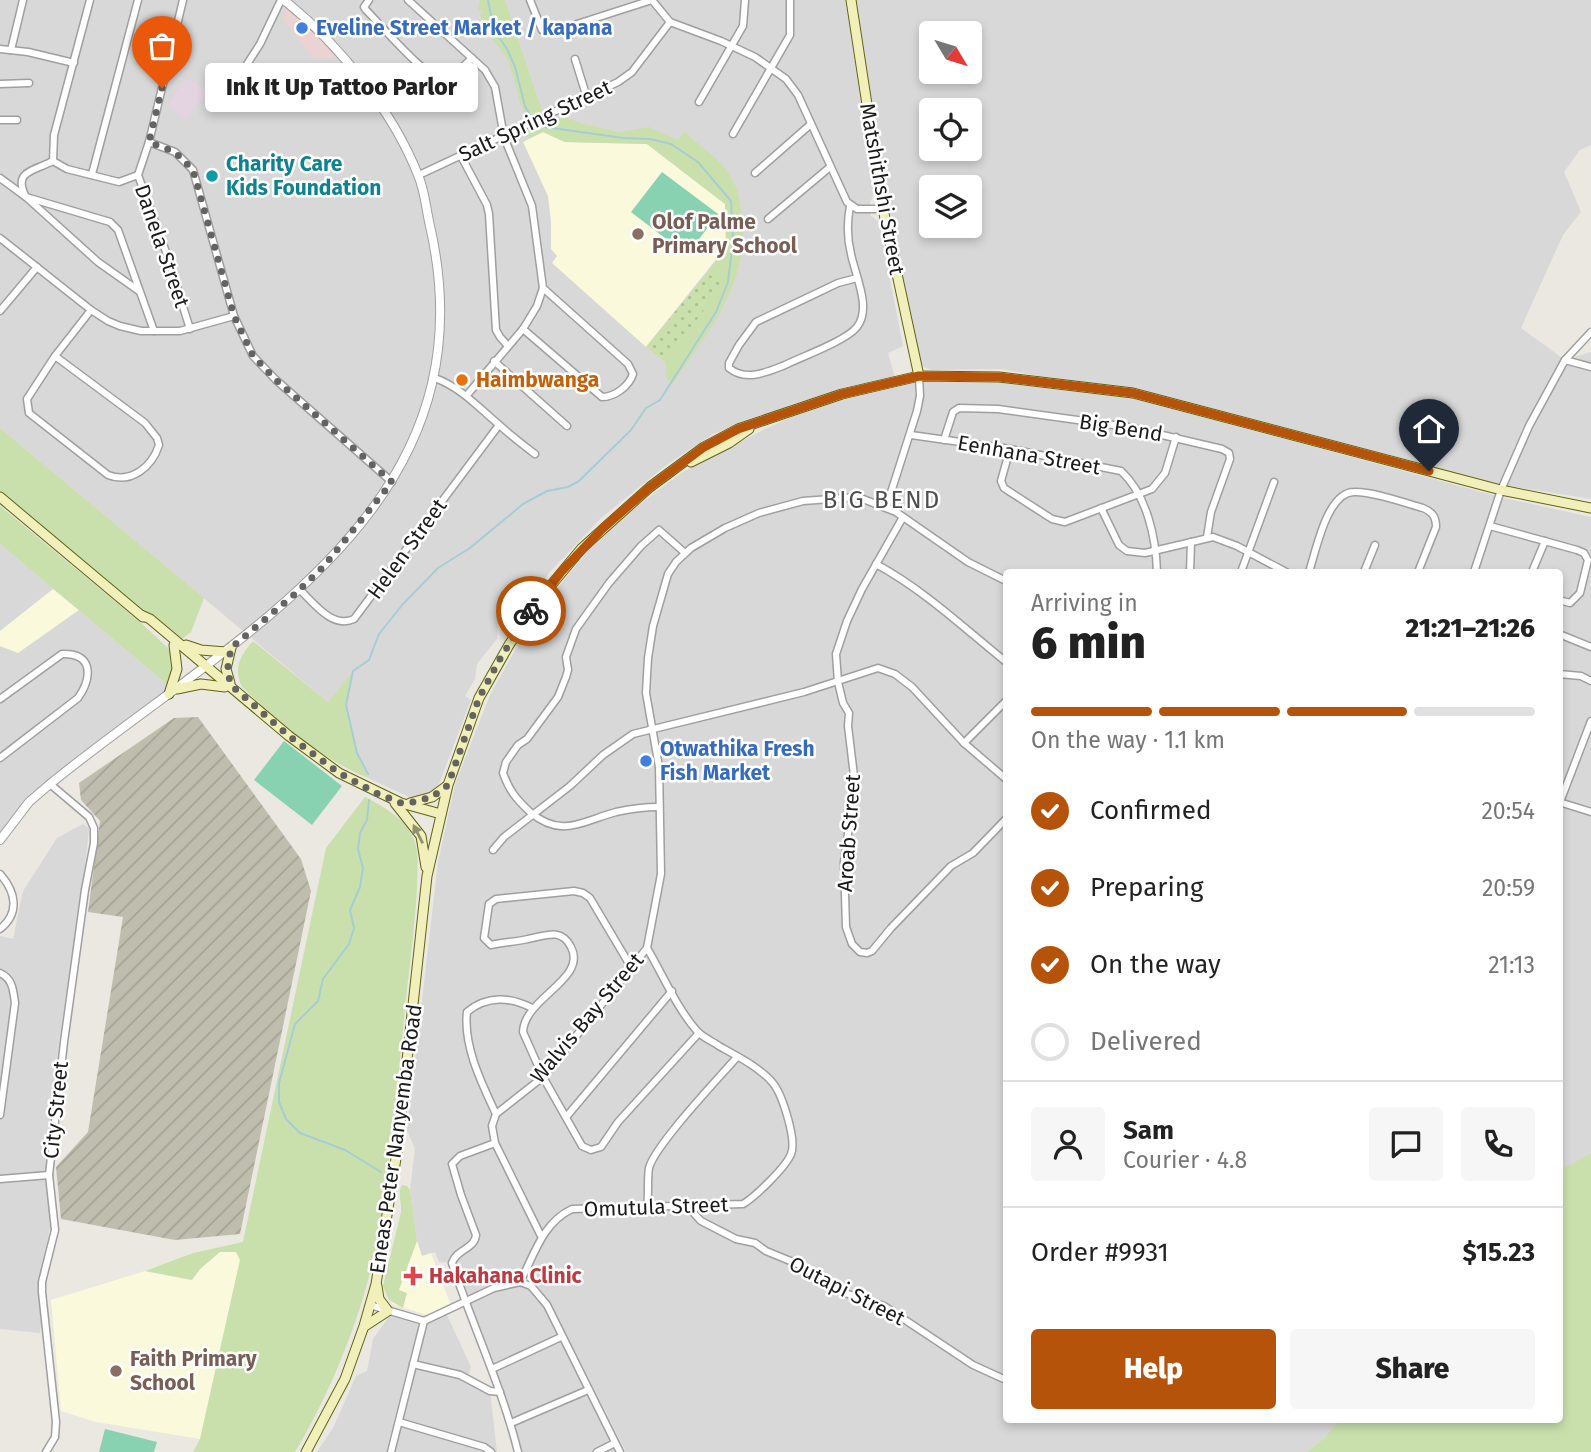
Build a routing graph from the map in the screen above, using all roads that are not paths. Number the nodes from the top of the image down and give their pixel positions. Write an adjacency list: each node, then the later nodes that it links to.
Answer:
1 (23, 0): 16 (street)
2 (90, 0): 19 (street)
3 (138, 0): 36 (street)
4 (183, 0): 31 (street, Danela Street)
5 (283, 0): 23 (street); 38 (street)
6 (369, 0): 17 (street)
7 (408, 0): 17 (street)
8 (530, 0): 9 (street)
9 (652, 0): 13 (street)
10 (745, 0): 14 (street)
11 (790, 0): 20 (street)
12 (851, 0): 42 (main road, Matshithshi Street)
13 (670, 22): 14 (street); 24 (street, Salt Spring Street)
14 (733, 46): 20 (street); 25 (street)
15 (0, 49): 16 (street)
16 (11, 50): 19 (street)
17 (472, 58): 30 (street)
18 (575, 59): 24 (street)
19 (74, 62): 33 (street)
20 (772, 68): 28 (street); 29 (street)
21 (29, 83): 22 (street)
22 (0, 84)
23 (233, 86)
24 (587, 98): 30 (street, Salt Spring Street)
25 (699, 102)
26 (0, 120): 27 (street)
27 (17, 120)
28 (811, 124): 34 (street); 35 (street)
29 (733, 134)
30 (504, 137): 32 (street, Salt Spring Street); 47 (street)
31 (149, 142): 37 (street, Danela Street); 51 (street)
32 (461, 156): 38 (street, Salt Spring Street); 56 (street)
33 (53, 161): 36 (street); 40 (street)
34 (830, 167): 41 (street); 43 (street)
35 (755, 173)
36 (92, 174): 37 (street)
37 (138, 175): 52 (street, Danela Street)
38 (419, 175): 62 (street)
39 (0, 178): 40 (street)
40 (26, 197): 48 (street); 48 (street)
41 (850, 206): 42 (street); 46 (street)
42 (883, 209): 61 (main road, Matshithshi Street)
43 (768, 219)
44 (0, 238): 45 (street)
45 (37, 267): 49 (street); 50 (street)
46 (857, 278): 46 (street)
47 (542, 288): 53 (street); 53 (street)
48 (140, 292): 54 (street)
49 (91, 310): 54 (street); 57 (street)
50 (0, 311)
51 (234, 316): 52 (street); 71 (street)
52 (190, 329): 54 (street)
53 (523, 329): 56 (street)
54 (154, 331)
55 (1591, 332): 58 (street)
56 (508, 345): 59 (street)
57 (55, 356): 57 (street)
58 (1564, 360): 60 (street); 73 (street)
59 (494, 361): 63 (street); 65 (street)
60 (1591, 367)
61 (919, 376): 66 (street); 73 (main road); 120 (main road, Eneas Peter Nanyemba Road)
62 (435, 378): 63 (street); 71 (street)
63 (467, 395): 64 (street)
64 (499, 425): 70 (street); 99 (street, Helen Street)
65 (567, 426)
66 (911, 435): 68 (street, Eenhana Street); 76 (street)
67 (1176, 437): 68 (street, Big Bend); 74 (street); 81 (street, Big Bend)
68 (944, 440): 69 (street, Eenhana Street)
69 (1010, 449): 74 (street, Eenhana Street); 77 (street)
70 (536, 454)
71 (392, 482): 99 (street)
72 (1275, 482): 86 (street)
73 (1501, 490): 78 (main road); 80 (street)
74 (1139, 495): 77 (street); 85 (street, Eenhana Street)
75 (0, 497): 102 (main road)
76 (886, 508): 79 (street, Walvis Bay Street); 87 (street, Walvis Bay Street)
77 (1101, 508): 85 (street)
78 (1591, 509)
79 (903, 517): 88 (street); 98 (street, Walvis Bay Street)
80 (1490, 526): 82 (street); 96 (street)
81 (1207, 537): 83 (street); 86 (street)
82 (1545, 541): 97 (street); 100 (street)
83 (1191, 542): 85 (street); 90 (street)
84 (1375, 545): 94 (street)
85 (1156, 550): 89 (street, Eenhana Street)
86 (1247, 552): 91 (street); 92 (street)
87 (685, 553): 115 (street, Walvis Bay Street); 127 (street)
88 (876, 564): 105 (street); 109 (street)
89 (1157, 569)
90 (1190, 569)
91 (1242, 569)
92 (1280, 569)
93 (1310, 569): 95 (street)
94 (1365, 569)
95 (1419, 569)
96 (1476, 569)
97 (1533, 569)
98 (1003, 580)
99 (300, 590): 104 (street)
100 (1563, 601)
101 (1563, 636): 103 (street)
102 (176, 643): 104 (main road); 106 (main road); 111 (main road)
103 (1591, 647)
104 (228, 650): 106 (street); 110 (main road)
105 (1003, 659)
106 (205, 668): 110 (main road); 111 (street)
107 (1563, 675): 108 (street)
108 (1591, 681)
109 (838, 682): 115 (street); 116 (street); 128 (street, Aroab Street)
110 (229, 687): 111 (main road); 122 (main road)
111 (173, 691): 119 (street)
112 (0, 699): 117 (street)
113 (1003, 704): 116 (street)
114 (1591, 721): 121 (street)
115 (653, 727): 124 (street, Walvis Bay Street); 127 (street)
116 (964, 743): 118 (street)
117 (0, 758)
118 (1003, 776)
119 (50, 784): 129 (street); 146 (street, City Street)
120 (448, 785): 122 (main road); 126 (main road, Eneas Peter Nanyemba Road)
121 (1563, 794)
122 (396, 801): 126 (main road); 132 (main road, one-way to 122)
123 (1563, 803): 125 (street)
124 (659, 807): 127 (street); 134 (street, Walvis Bay Street)
125 (1591, 812)
126 (440, 814): 132 (main road, Eneas Peter Nanyemba Road)
127 (534, 815): 130 (street)
128 (1003, 822)
129 (0, 839)
130 (493, 850)
131 (0, 874): 133 (street)
132 (427, 876): 152 (main road, Eneas Peter Nanyemba Road)
133 (0, 929)
134 (647, 948): 135 (street, Walvis Bay Street); 137 (street, Omutula Street)
135 (631, 967): 138 (street); 141 (street, Walvis Bay Street)
136 (0, 973): 143 (street)
137 (672, 991): 139 (street, Omutula Street); 144 (street)
138 (532, 1008): 141 (street); 142 (street)
139 (699, 1033): 140 (street, Omutula Street); 144 (street)
140 (737, 1057): 148 (street); 149 (street, Omutula Street)
141 (543, 1077): 142 (street, Walvis Bay Street); 144 (street)
142 (496, 1114): 145 (street)
143 (0, 1115)
144 (567, 1116)
145 (495, 1143): 150 (street); 153 (street)
146 (49, 1175): 147 (street); 167 (street, City Street)
147 (0, 1178)
148 (647, 1206): 149 (street, Omutula Street); 150 (street, Omutula Street)
149 (688, 1207): 161 (street, Outapi Street)
150 (541, 1236): 151 (street, Omutula Street)
151 (520, 1282): 153 (street); 158 (street)
152 (376, 1284): 154 (main road, Eneas Peter Nanyemba Road); 155 (main road)
153 (465, 1302): 156 (street); 160 (street)
154 (370, 1305): 155 (street); 157 (main road, Eneas Peter Nanyemba Road)
155 (388, 1311): 156 (street); 157 (main road)
156 (424, 1321): 159 (street)
157 (364, 1326): 168 (main road, Eneas Peter Nanyemba Road)
158 (561, 1337): 160 (street); 162 (street)
159 (413, 1364): 163 (street); 164 (street)
160 (492, 1369): 163 (street)
161 (1003, 1379)
162 (588, 1390): 165 (street); 166 (street)
163 (500, 1392): 165 (street)
164 (399, 1422): 169 (street); 170 (street)
165 (511, 1423): 171 (street)
166 (615, 1443): 172 (street); 173 (street)
167 (46, 1452)
168 (306, 1452)
169 (391, 1452)
170 (491, 1452)
171 (518, 1452)
172 (597, 1452)
173 (620, 1452)

